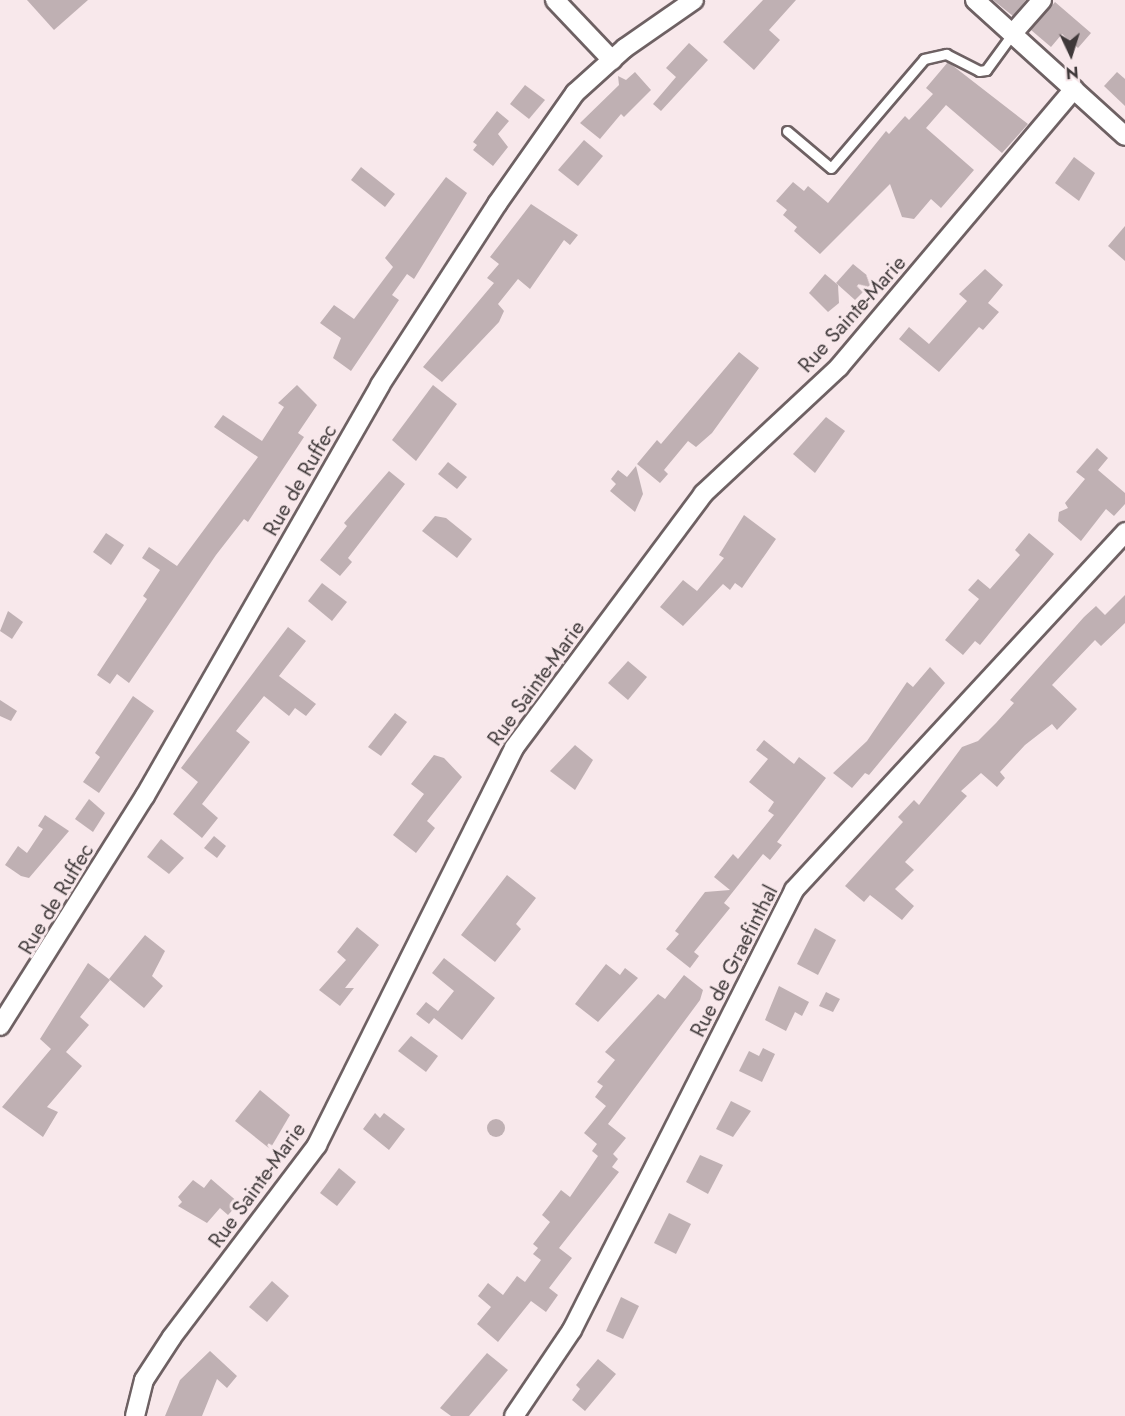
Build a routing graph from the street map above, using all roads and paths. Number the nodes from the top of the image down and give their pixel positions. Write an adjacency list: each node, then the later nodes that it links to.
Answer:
1 (555, 0): 6 (street)
2 (694, 0): 6 (street, Rue de Ruffec)
3 (975, 0): 5 (street)
4 (1042, 0): 5 (street)
5 (1013, 33): 7 (street); 8 (lane)
6 (612, 60): 11 (street, Rue de Ruffec)
7 (1074, 89): 9 (street); 12 (street, Rue Sainte-Marie)
8 (787, 131)
9 (1125, 136)
10 (1125, 532): 13 (street, Rue de Graefinthal)
11 (0, 1026)
12 (135, 1416)
13 (514, 1416)

